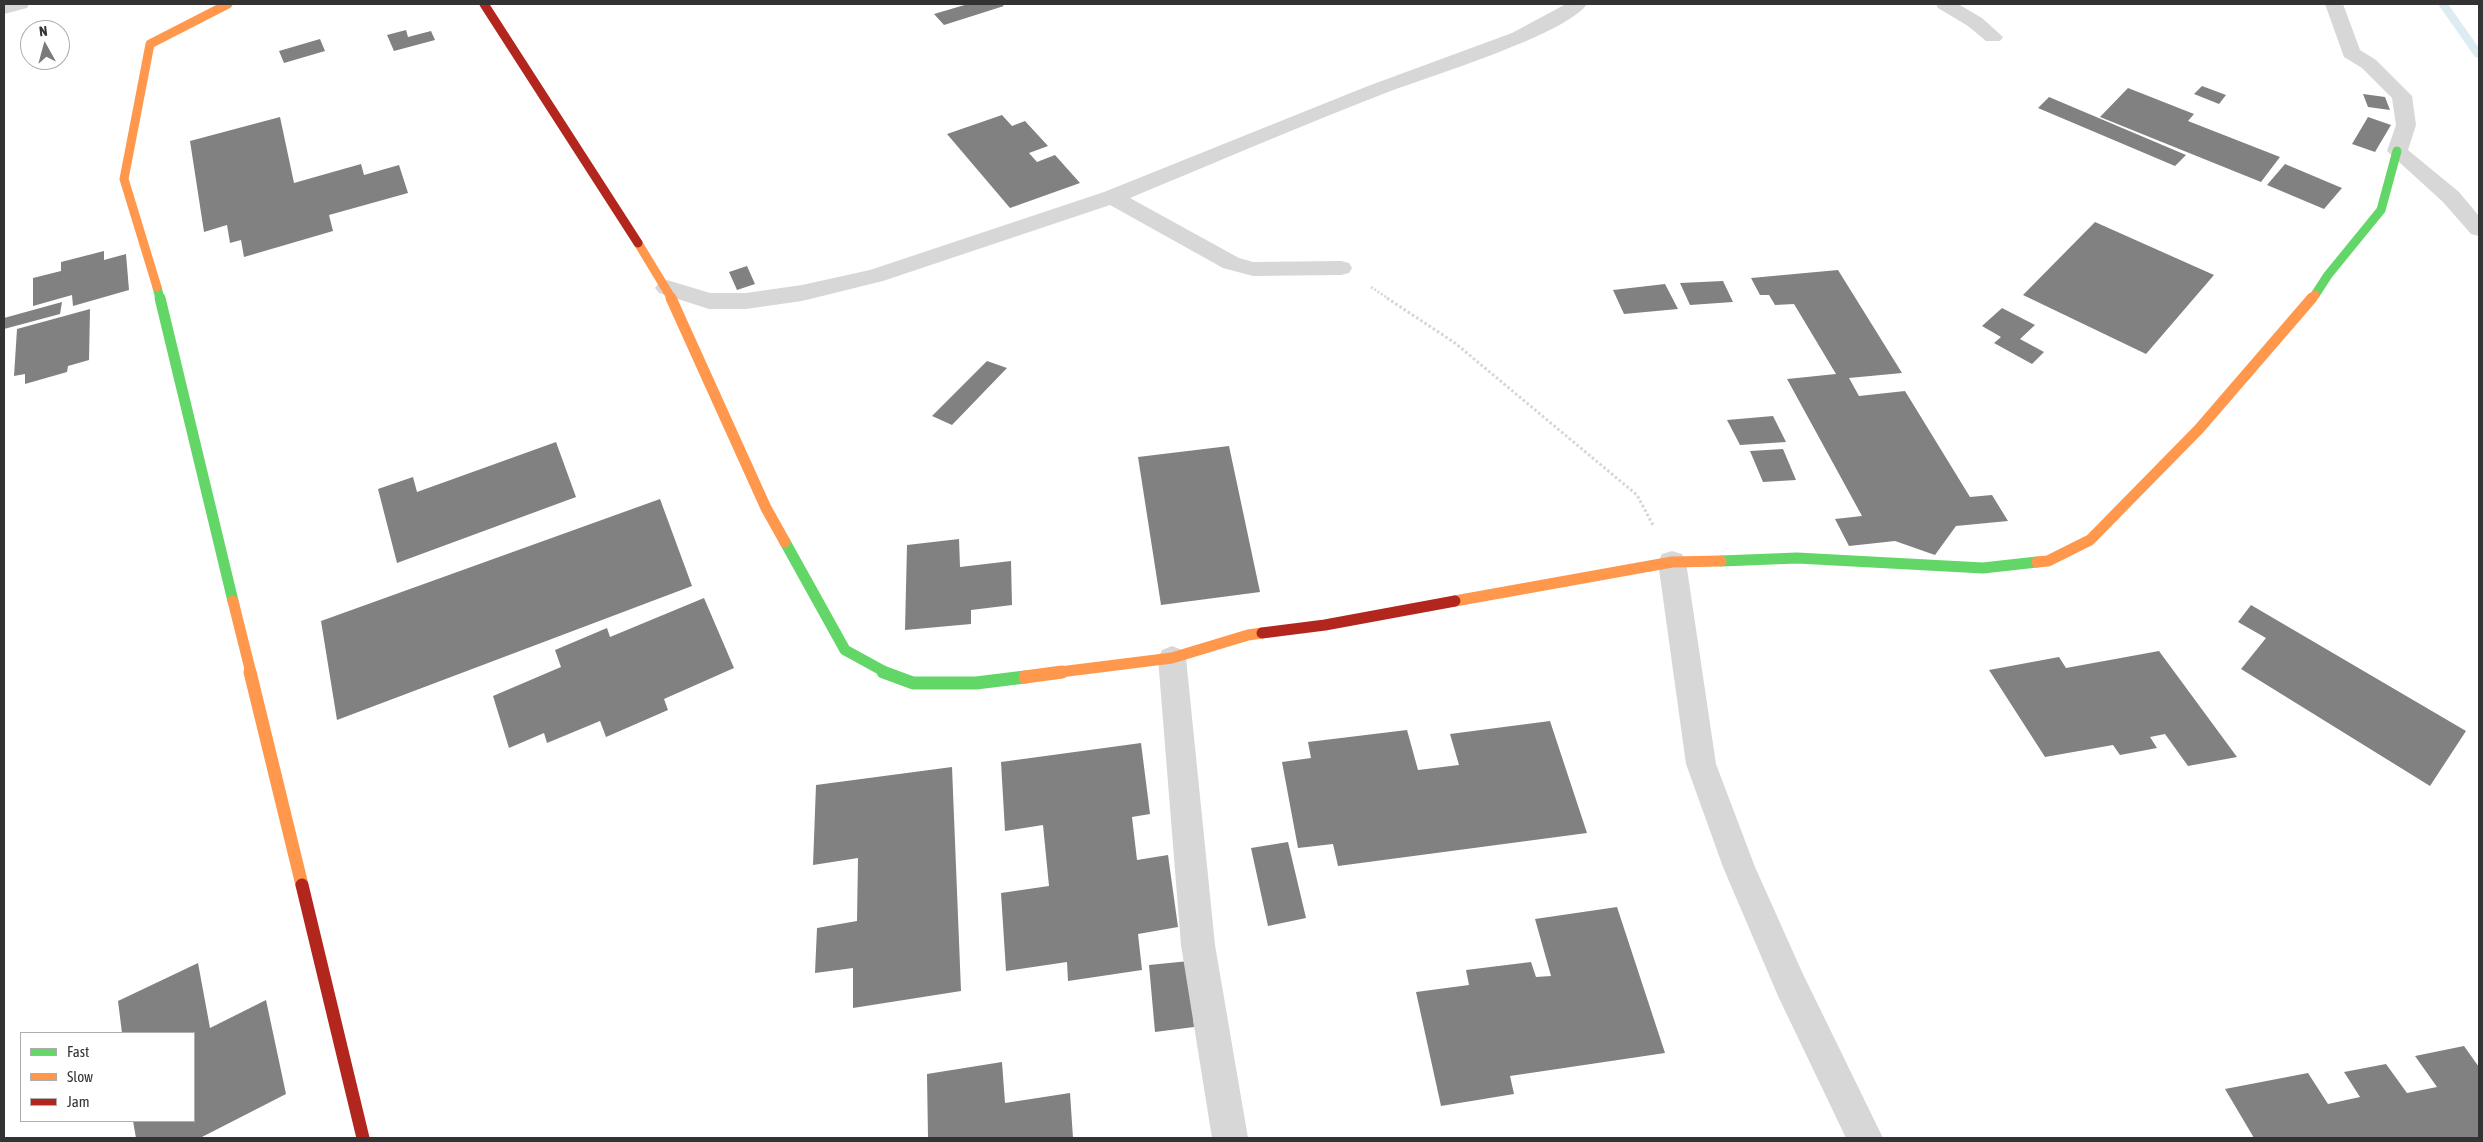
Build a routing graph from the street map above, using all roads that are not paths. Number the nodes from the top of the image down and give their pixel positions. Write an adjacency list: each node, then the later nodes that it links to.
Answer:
1 (20, 4): 7 (street)
2 (228, 4): 16 (street)
3 (484, 4): 13 (street)
4 (1578, 4): 10 (street)
5 (1945, 4): 8 (street)
6 (2334, 4): 9 (street)
7 (4, 8)
8 (1993, 37)
9 (2397, 151): 11 (street); 14 (street)
10 (1112, 197): 12 (street); 13 (street)
11 (2479, 229)
12 (1342, 268)
13 (667, 288): 15 (street)
14 (1672, 562): 15 (street); 18 (street)
15 (1172, 658): 17 (street)
16 (363, 1138)
17 (1230, 1138)
18 (1865, 1138)

